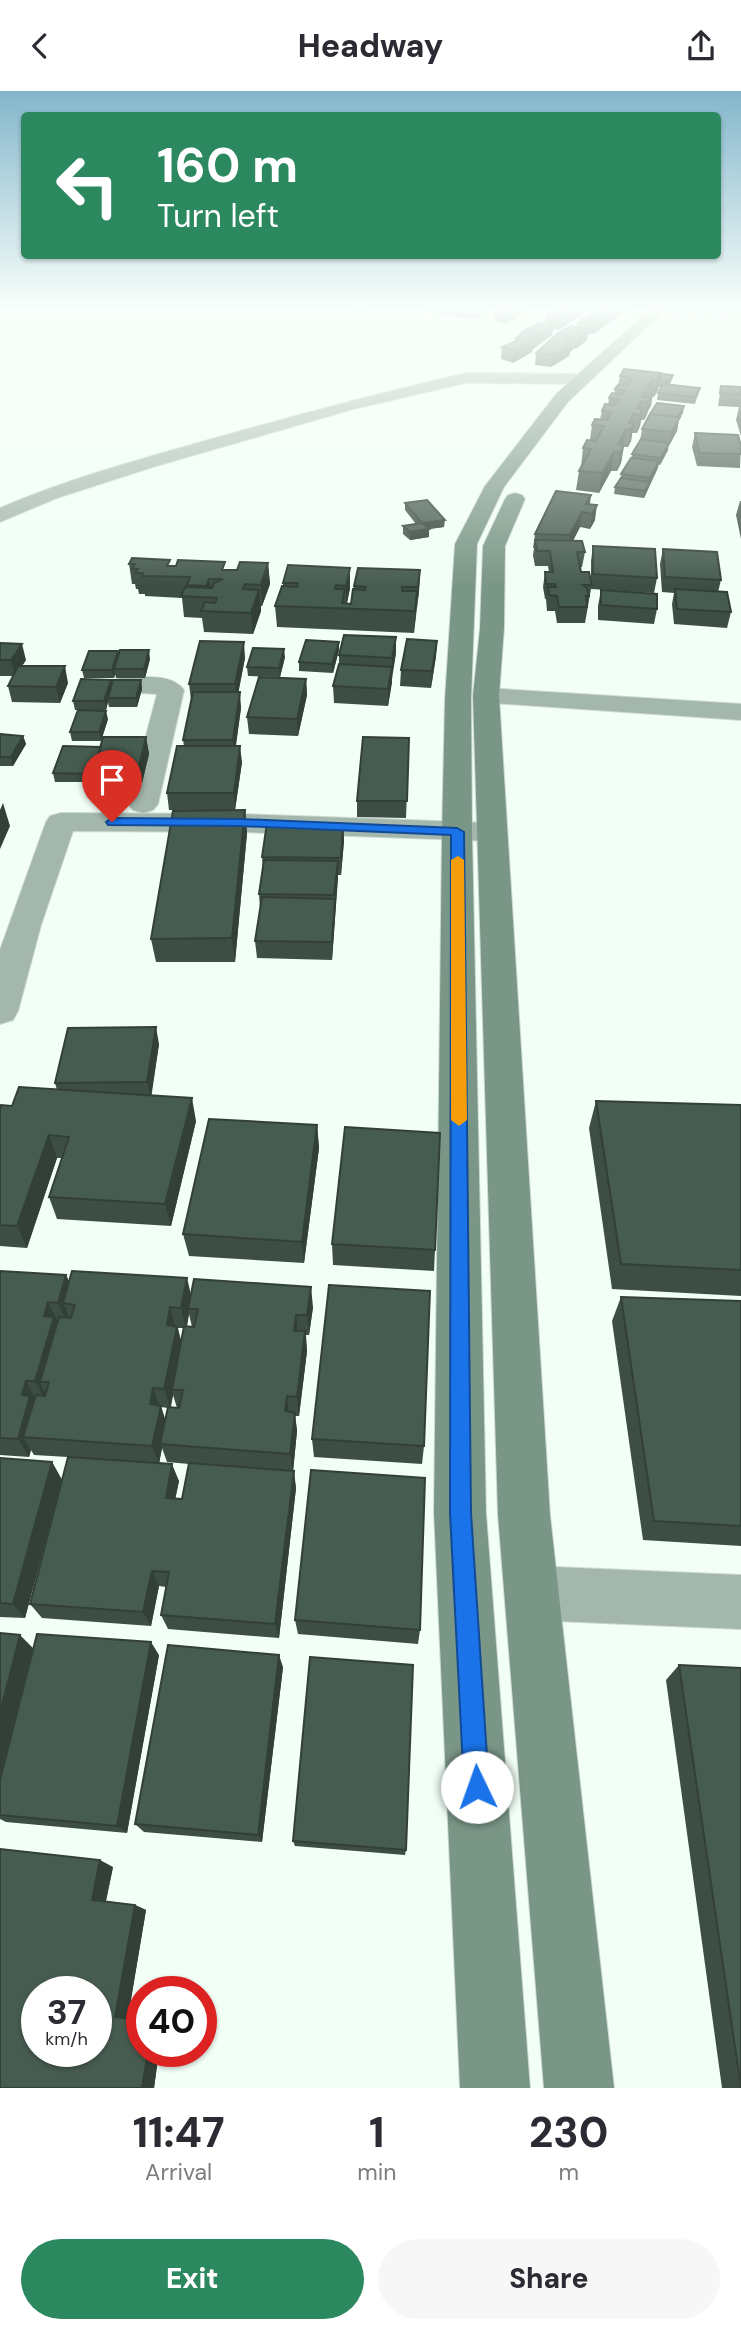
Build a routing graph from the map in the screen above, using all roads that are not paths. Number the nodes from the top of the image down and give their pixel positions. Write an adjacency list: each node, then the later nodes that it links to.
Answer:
1 (371, 400): 4 (street)
2 (560, 400): 9 (street)
3 (524, 483): 6 (street)
4 (0, 516)
5 (120, 686): 8 (street)
6 (486, 696): 7 (street); 9 (street)
7 (741, 712)
8 (140, 814): 9 (street); 10 (street)
9 (475, 832): 11 (street); 13 (street)
10 (0, 1011)
11 (532, 1593): 12 (street); 14 (street)
12 (741, 1602)
13 (495, 2088)
14 (579, 2088)

